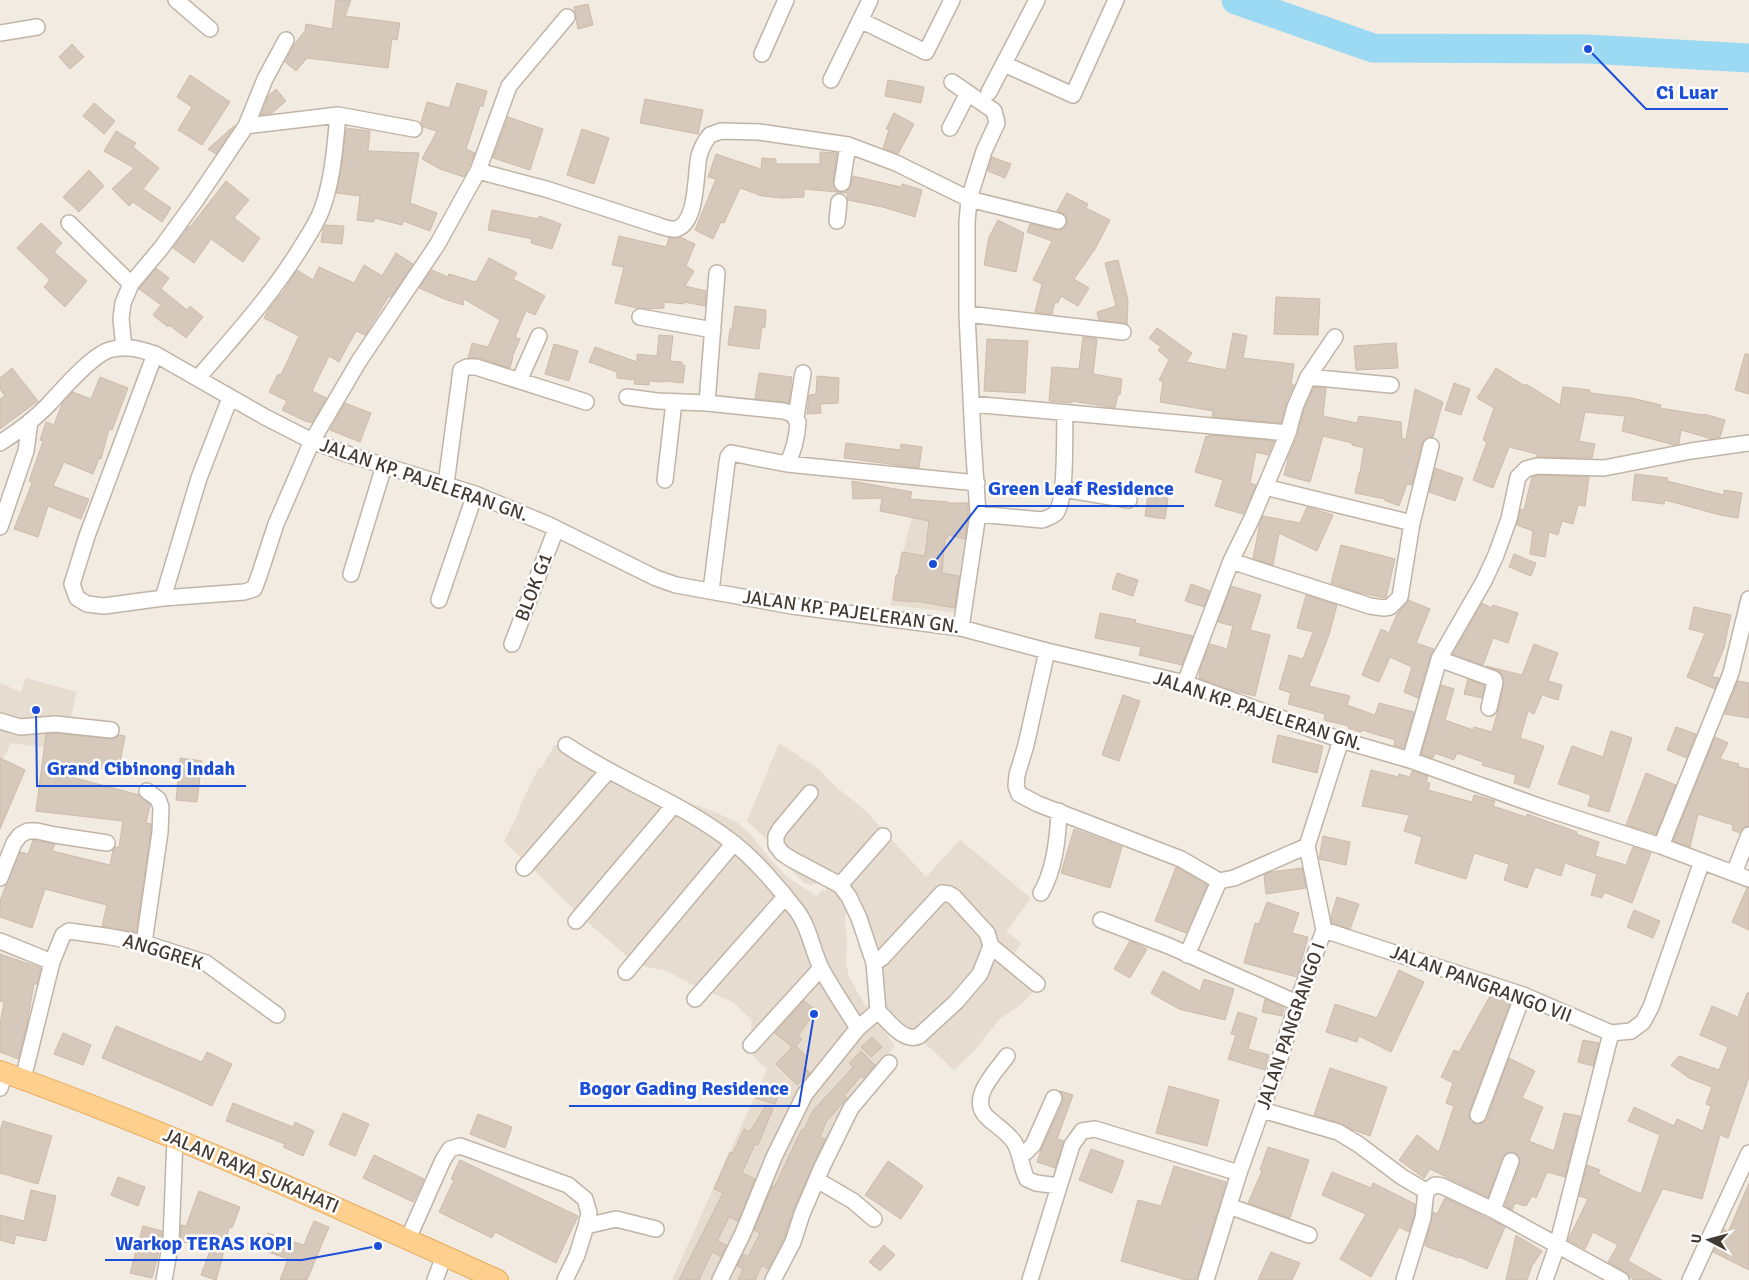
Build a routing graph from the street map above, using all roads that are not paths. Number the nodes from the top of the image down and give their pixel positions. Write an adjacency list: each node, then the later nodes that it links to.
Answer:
1 (786, 0): 13 (street)
2 (870, 0): 8 (street)
3 (952, 0): 8 (street)
4 (1037, 0): 14 (street)
5 (1116, 0): 14 (street)
6 (179, 1): 10 (street)
7 (567, 17): 24 (street)
8 (860, 20): 15 (street)
9 (37, 27): 11 (street)
10 (210, 29)
11 (0, 33)
12 (286, 40): 20 (street)
13 (762, 54)
14 (1004, 64): 17 (street)
15 (831, 80)
16 (952, 82): 18 (street)
17 (989, 92)
18 (968, 93): 21 (street); 26 (street)
19 (338, 115): 20 (street); 22 (street); 43 (street)
20 (246, 126): 32 (street)
21 (950, 128)
22 (414, 129)
23 (848, 145): 24 (street); 25 (street); 26 (street)
24 (478, 171): 56 (street)
25 (842, 183)
26 (969, 199): 29 (street); 33 (street)
27 (840, 202): 28 (street)
28 (837, 221)
29 (1058, 221)
30 (69, 223): 32 (street)
31 (717, 273): 35 (street)
32 (131, 284): 39 (street)
33 (967, 314): 36 (street); 51 (street)
34 (640, 317): 35 (street)
35 (713, 330): 50 (street)
36 (1123, 332)
37 (539, 336): 44 (street)
38 (1335, 337): 42 (street)
39 (124, 348): 40 (street, JALAN KP. PAJELERAN GN.); 54 (street, JALAN KP. PAJELERAN GN.)
40 (155, 354): 43 (street, JALAN KP. PAJELERAN GN.); 76 (street)
41 (802, 373): 53 (street)
42 (1308, 377): 45 (street); 55 (street)
43 (198, 378): 47 (street, JALAN KP. PAJELERAN GN.)
44 (519, 381): 48 (street); 64 (street)
45 (1391, 385)
46 (627, 397): 49 (street)
47 (230, 398): 56 (street, JALAN KP. PAJELERAN GN.); 76 (street)
48 (586, 402)
49 (674, 402): 50 (street); 62 (street)
50 (707, 403): 53 (street)
51 (972, 404): 52 (street); 63 (street)
52 (1065, 413): 55 (street); 66 (street)
53 (796, 417): 60 (street)
54 (30, 421): 57 (street, JALAN KP. PAJELERAN GN.); 71 (street)
55 (1288, 433): 65 (street)
56 (312, 441): 61 (street, JALAN KP. PAJELERAN GN.); 76 (street)
57 (0, 443)
58 (1749, 444): 82 (street)
59 (1432, 446): 70 (street)
60 (787, 464): 63 (street); 75 (street)
61 (384, 466): 64 (street, JALAN KP. PAJELERAN GN.); 74 (street)
62 (665, 480)
63 (977, 483): 69 (street)
64 (446, 484): 67 (street, JALAN KP. PAJELERAN GN.)
65 (1265, 487): 70 (street); 73 (street)
66 (1063, 489): 68 (street); 69 (street)
67 (475, 494): 72 (street, JALAN KP. PAJELERAN GN.); 78 (street)
68 (1129, 500)
69 (978, 514): 79 (street)
70 (1412, 523): 73 (street)
71 (0, 527)
72 (556, 529): 75 (street, JALAN KP. PAJELERAN GN.); 80 (street, BLOK G1)
73 (1232, 561): 83 (street)
74 (352, 574)
75 (711, 591): 79 (street, JALAN KP. PAJELERAN GN.)
76 (163, 598)
77 (1749, 599): 100 (street)
78 (438, 600)
79 (961, 628): 81 (street, JALAN KP. PAJELERAN GN.)
80 (512, 644)
81 (1047, 651): 83 (street, JALAN KP. PAJELERAN GN.); 94 (street)
82 (1439, 659): 84 (street); 89 (street)
83 (1186, 683): 87 (street, JALAN KP. PAJELERAN GN.)
84 (1490, 708)
85 (0, 721): 86 (street)
86 (111, 730)
87 (1341, 740): 89 (street, JALAN KP. PAJELERAN GN.); 99 (street, JALAN PANGRANGO I)
88 (566, 745): 90 (street)
89 (1410, 760): 100 (street, JALAN KP. PAJELERAN GN.)
90 (608, 771): 93 (street); 102 (street)
91 (147, 792): 114 (street)
92 (810, 793): 107 (street)
93 (674, 805): 98 (street); 111 (street)
94 (1058, 811): 106 (street); 108 (street)
95 (1749, 835): 103 (street)
96 (883, 836): 107 (street)
97 (107, 843): 104 (street)
98 (734, 843): 109 (street); 120 (street)
99 (1307, 846): 106 (street); 112 (street, JALAN PANGRANGO I)
100 (1661, 846): 101 (street, JALAN KP. PAJELERAN GN.)
101 (1702, 861): 103 (street, JALAN KP. PAJELERAN GN.); 128 (street)
102 (524, 868)
103 (1734, 873): 105 (street, JALAN KP. PAJELERAN GN.)
104 (0, 878)
105 (1749, 879)
106 (1219, 881): 116 (street)
107 (840, 885): 118 (street)
108 (1041, 893)
109 (785, 897): 119 (street); 123 (street)
110 (1101, 920): 116 (street)
111 (576, 921)
112 (1324, 930): 122 (street, JALAN PANGRANGO VII); 124 (street, JALAN PANGRANGO I)
113 (0, 941): 117 (street)
114 (144, 943): 117 (street, ANGGREK); 126 (street, ANGGREK)
115 (991, 946): 118 (street); 121 (street); 125 (street)
116 (1187, 955): 124 (street)
117 (52, 962): 132 (street, ANGGREK)
118 (874, 964): 125 (street)
119 (821, 968): 127 (street); 129 (street)
120 (626, 972)
121 (1037, 984)
122 (1523, 995): 128 (street, JALAN PANGRANGO VII); 135 (street)
123 (694, 999)
124 (1297, 1002): 134 (street, JALAN PANGRANGO I)
125 (878, 1011): 127 (street)
126 (277, 1015)
127 (858, 1028): 157 (street)
128 (1611, 1033): 151 (street)
129 (751, 1044)
130 (1007, 1056): 138 (street)
131 (889, 1063): 141 (street)
132 (7, 1078): 136 (main road, JALAN RAYA SUKAHATI)
133 (1054, 1098): 138 (street)
134 (1262, 1110): 140 (street, JALAN PANGRANGO I); 143 (street)
135 (1478, 1115)
136 (175, 1138): 150 (main road, JALAN RAYA SUKAHATI); 153 (street)
137 (1749, 1153): 164 (street)
138 (1019, 1154): 142 (street)
139 (1511, 1160): 145 (street)
140 (1240, 1173): 142 (street); 144 (street, JALAN PANGRANGO I)
141 (816, 1180): 146 (street); 158 (street)
142 (1059, 1186): 159 (street)
143 (1426, 1191): 145 (street); 161 (street)
144 (1229, 1206): 149 (street); 160 (street, JALAN PANGRANGO I)
145 (1493, 1210): 151 (street)
146 (874, 1219)
147 (586, 1226): 148 (street); 150 (street); 156 (street)
148 (656, 1228)
149 (1309, 1235)
150 (408, 1241): 152 (main road, JALAN RAYA SUKAHATI)
151 (1557, 1246): 162 (street); 163 (street)
152 (444, 1256): 154 (street); 155 (main road, JALAN RAYA SUKAHATI)
153 (164, 1280)
154 (435, 1280)
155 (498, 1280)
156 (565, 1280)
157 (720, 1280)
158 (774, 1280)
159 (1030, 1280)
160 (1206, 1280)
161 (1404, 1280)
162 (1545, 1280)
163 (1621, 1280)
164 (1690, 1280)

